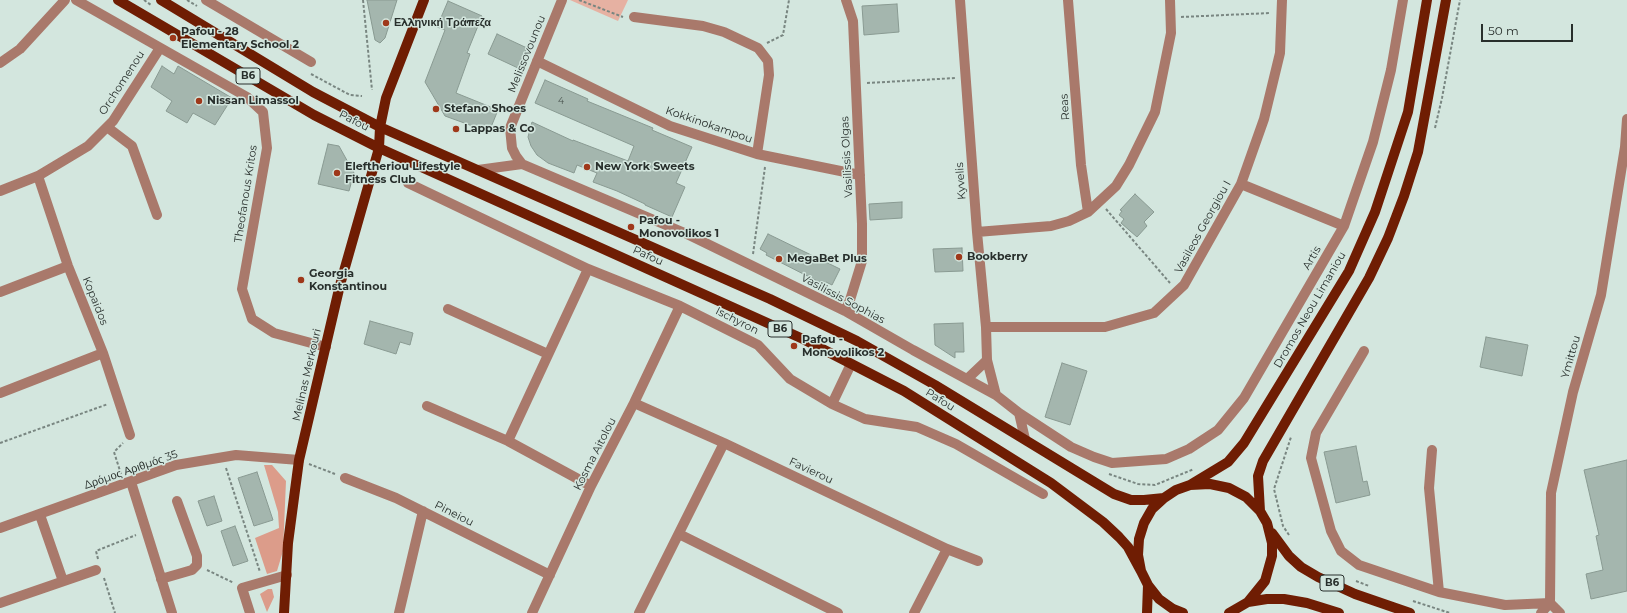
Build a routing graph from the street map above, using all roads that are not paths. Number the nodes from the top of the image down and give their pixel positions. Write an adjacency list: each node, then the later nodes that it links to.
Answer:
1 (65, 0): 20 (street)
2 (76, 0): 17 (street, Theofanous Kritos)
3 (118, 0): 24 (main road, Pafou / B6)
4 (160, 0): 23 (main road, Pafou / B6)
5 (206, 0): 19 (street)
6 (424, 0): 23 (main road, Melinas Merkouri)
7 (562, 0): 18 (street, Melissovounou)
8 (846, 0): 28 (street, Vasilissis Olgas)
9 (960, 0): 36 (street, Kyvelis)
10 (1068, 0): 33 (street, Reas)
11 (1170, 0): 33 (street)
12 (1282, 0): 31 (street, Vasileos Georgiou I)
13 (1403, 0): 35 (street, Artis)
14 (1427, 0): 66 (main road, Dromos Neou Limaniou)
15 (1446, 0): 72 (main road)
16 (634, 17): 25 (street)
17 (160, 48): 22 (street, Orchomenou); 44 (street, Theofanous Kritos)
18 (537, 61): 25 (street, Kokkinokampou); 26 (street, Melissovounou)
19 (311, 62)
20 (0, 63)
21 (1627, 119): 89 (street, Ymittou)
22 (107, 127): 29 (street, Orchomenou); 34 (street)
23 (380, 127): 24 (main road, Melinas Merkouri); 27 (main road, Pafou / B6)
24 (379, 148): 44 (main road, Melinas Merkouri); 49 (main road, Pafou / B6)
25 (762, 155): 28 (street, Kokkinokampou)
26 (522, 164): 27 (street); 42 (street, Vasilissis Sophias)
27 (478, 170): 58 (main road, Pafou / B6)
28 (860, 175): 42 (street, Vasilissis Olgas)
29 (38, 176): 32 (street, Orchomenou); 37 (street, Kopaidos)
30 (408, 183): 38 (street, Ischyron)
31 (1241, 184): 35 (street); 43 (street, Vasileos Georgiou I)
32 (0, 190)
33 (1088, 212): 36 (street)
34 (157, 215)
35 (1344, 226): 63 (street, Artis)
36 (977, 232): 43 (street, Kyvelis)
37 (68, 266): 39 (street); 46 (street, Kopaidos)
38 (588, 268): 40 (street, Ischyron); 47 (street)
39 (0, 292)
40 (680, 306): 53 (street, Kosma Aitolou); 54 (street, Ischyron)
41 (448, 309): 47 (street)
42 (845, 311): 50 (street, Vasilissis Sophias)
43 (986, 327): 48 (street, Kyvelis)
44 (326, 347): 62 (main road, Melinas Merkouri)
45 (1364, 351): 86 (street)
46 (103, 353): 51 (street); 57 (street, Kopaidos)
47 (548, 354): 59 (street)
48 (987, 360): 50 (street); 52 (street, Kyvelis)
49 (851, 364): 54 (street); 80 (main road, Pafou / B6)
50 (967, 379): 52 (street, Vasilissis Sophias)
51 (0, 393)
52 (996, 395): 56 (street, Vasilissis Sophias)
53 (634, 403): 60 (street, Favierou); 67 (street, Kosma Aitolou)
54 (832, 404): 68 (street, Ischyron)
55 (427, 406): 59 (street)
56 (1020, 413): 58 (street); 63 (street, Vasilissis Sophias)
57 (130, 435)
58 (1025, 439): 69 (main road, Pafou / B6)
59 (508, 441): 67 (street)
60 (724, 443): 76 (street); 77 (street, Favierou)
61 (1432, 450): 86 (street)
62 (299, 460): 65 (street, Δρόμος Αριθμός 35); 81 (main road, Melinas Merkouri)
63 (1144, 462)
64 (345, 478): 71 (street, Pineiou)
65 (128, 483): 73 (street, Δρόμος Αριθμός 35); 83 (street)
66 (1190, 485): 69 (main road, B6); 72 (main road, B6)
67 (591, 486): 82 (street, Kosma Aitolou)
68 (1043, 494)
69 (1164, 498): 80 (main road, B6)
70 (177, 500): 83 (street)
71 (423, 511): 82 (street, Pineiou); 93 (street)
72 (1260, 511): 75 (main road, B6)
73 (40, 514): 74 (street, Δρόμος Αριθμός 35); 84 (street)
74 (0, 528)
75 (1269, 530): 87 (main road, B6); 102 (main road, B6)
76 (679, 534): 95 (street); 96 (street)
77 (947, 549): 78 (street, Favierou); 97 (street)
78 (978, 561)
79 (98, 569): 84 (street)
80 (1141, 571): 85 (main road, B6)
81 (287, 575): 91 (street); 92 (main road, Melinas Merkouri)
82 (550, 575): 94 (street, Kosma Aitolou)
83 (161, 579): 90 (street)
84 (63, 581): 88 (street)
85 (1148, 585): 98 (main road); 99 (main road, B6)
86 (1440, 592): 89 (street)
87 (1248, 602): 100 (main road, B6); 101 (main road, B6)
88 (0, 603)
89 (1550, 603): 103 (street); 104 (street)
90 (172, 613)
91 (250, 613)
92 (284, 613)
93 (399, 613)
94 (532, 613)
95 (639, 613)
96 (838, 613)
97 (914, 613)
98 (1147, 613)
99 (1183, 613)
100 (1229, 613)
101 (1338, 613)
102 (1410, 613)
103 (1541, 613)
104 (1560, 613)

